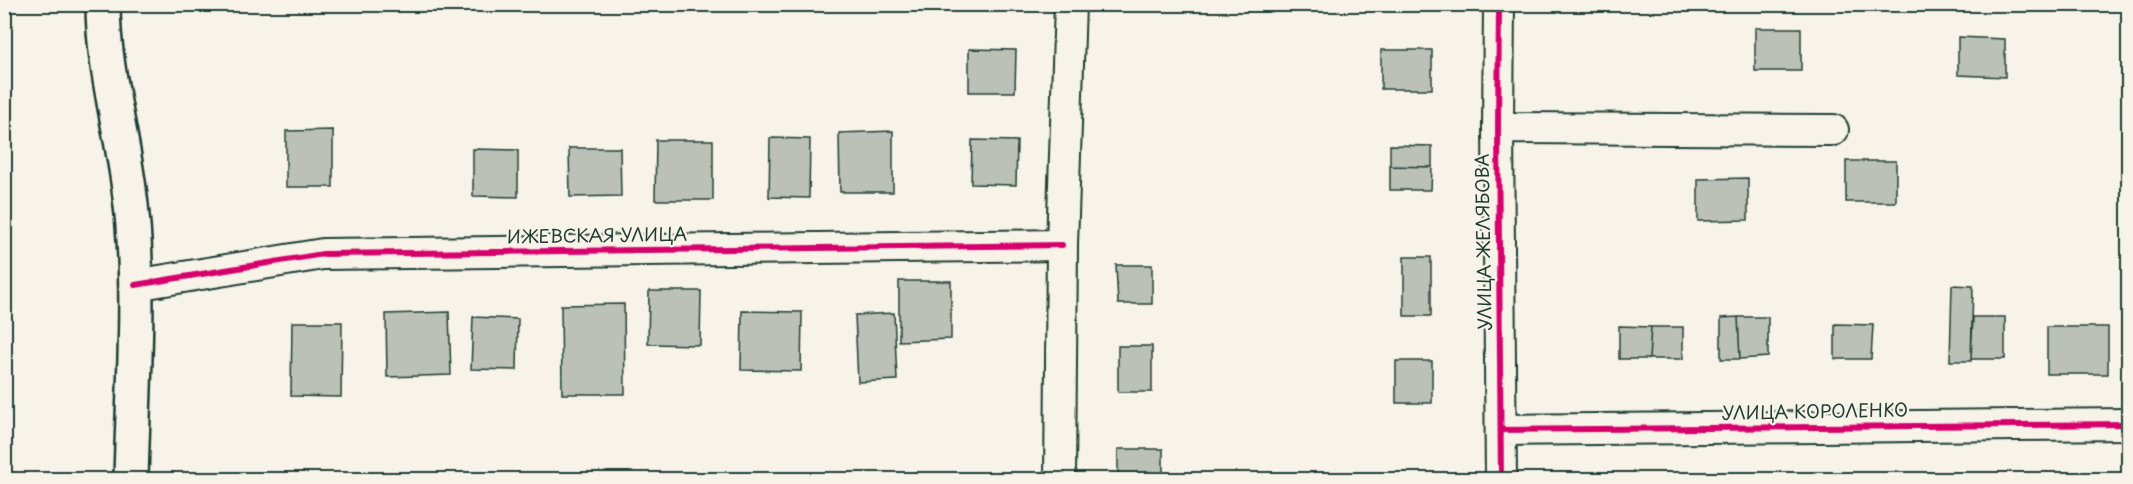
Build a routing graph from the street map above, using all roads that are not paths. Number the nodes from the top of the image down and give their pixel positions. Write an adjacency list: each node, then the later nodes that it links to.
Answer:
1 (103, 4): 7 (street)
2 (1070, 4): 6 (street)
3 (1499, 4): 4 (street, УЛИЦА ЖЕЛЯБОВА)
4 (1498, 128): 5 (street); 9 (street, УЛИЦА ЖЕЛЯБОВА)
5 (1833, 130)
6 (1062, 245): 7 (street, ИЖЕВСКАЯ УЛИЦА); 11 (street)
7 (135, 285): 10 (street)
8 (2128, 424): 9 (street, УЛИЦА КОРОЛЕНКО)
9 (1501, 430): 12 (street, УЛИЦА ЖЕЛЯБОВА)
10 (131, 480)
11 (1060, 480)
12 (1501, 480)

